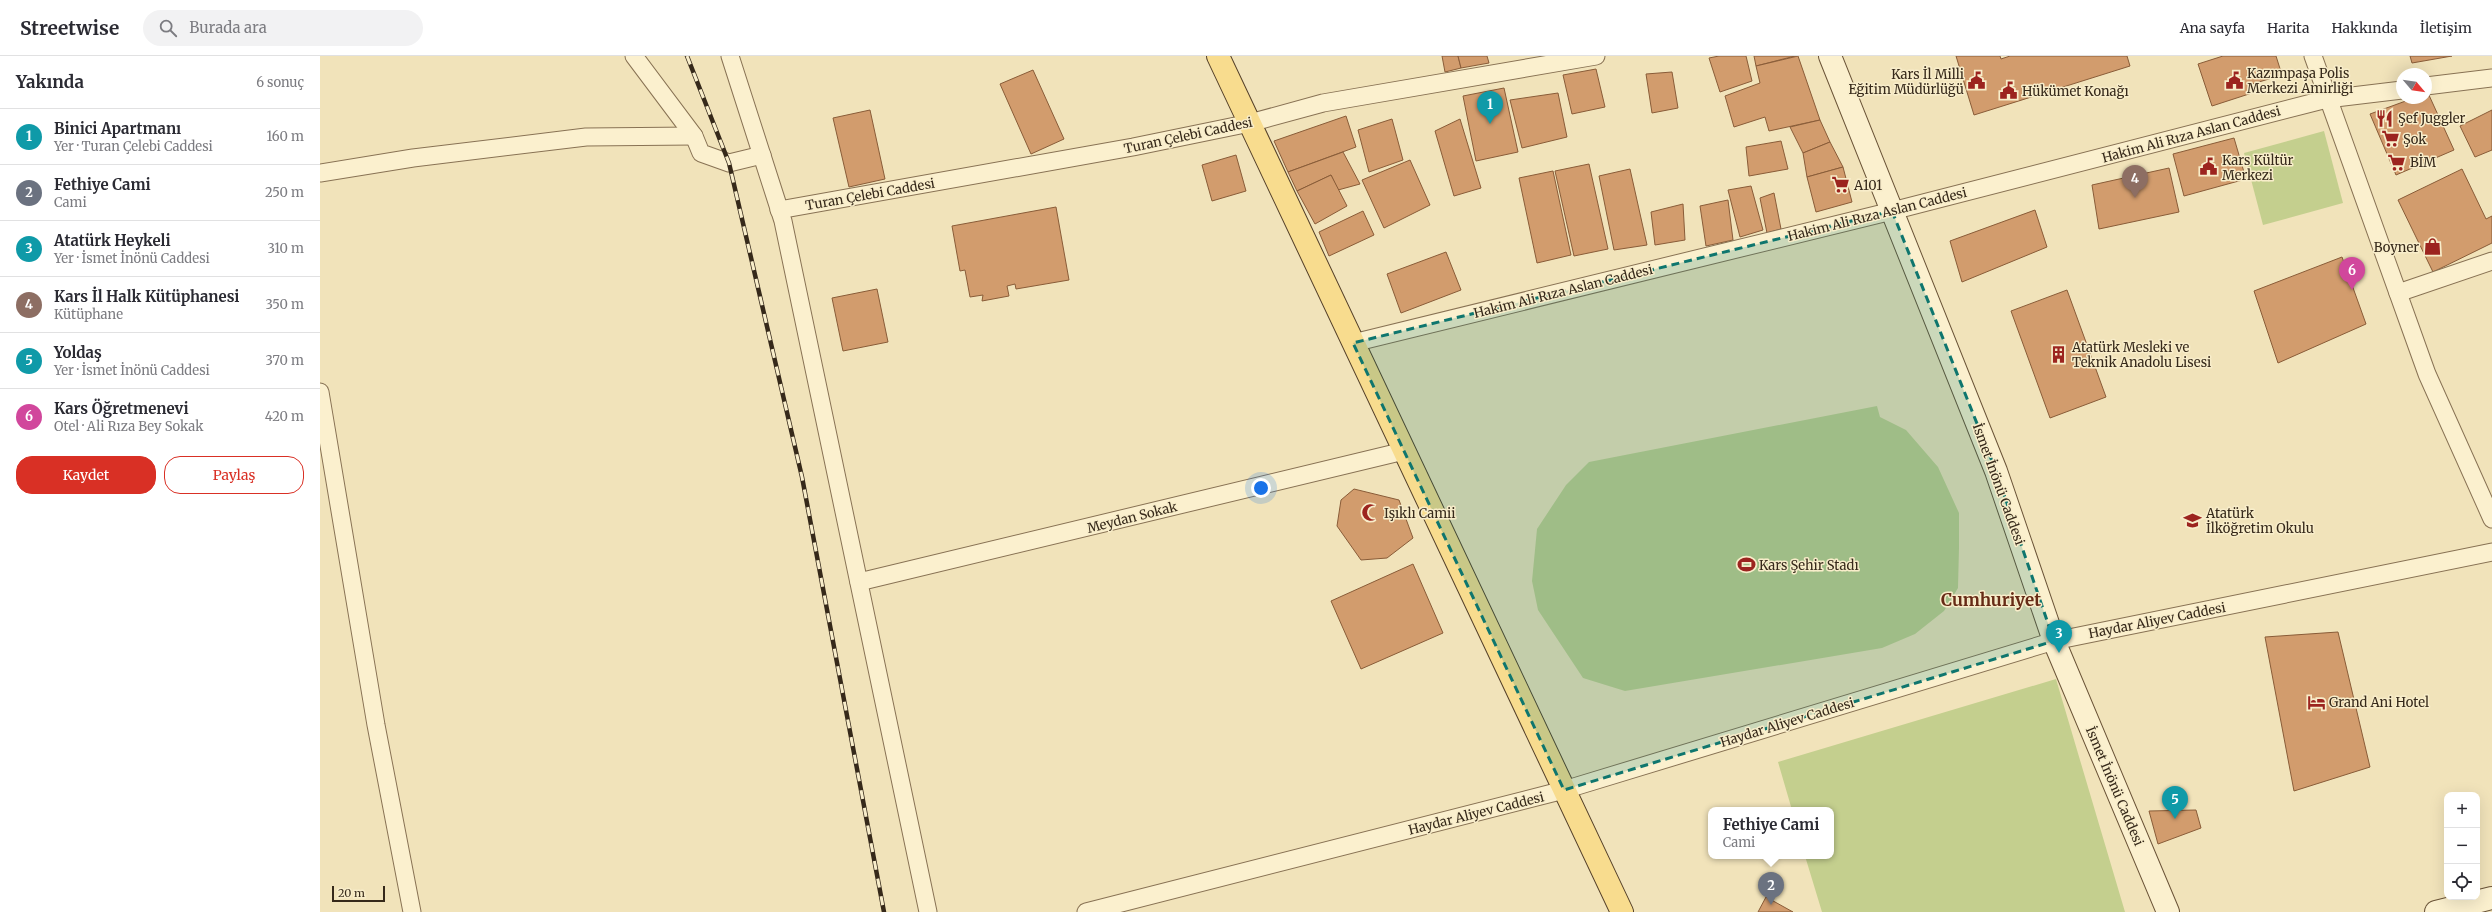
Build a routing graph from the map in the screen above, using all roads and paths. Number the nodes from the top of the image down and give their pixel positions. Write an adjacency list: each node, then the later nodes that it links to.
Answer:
1 (634, 56): 12 (street)
2 (730, 56): 13 (street)
3 (1218, 56): 11 (main road)
4 (1596, 56): 11 (street, Turan Çelebi Caddesi)
5 (1830, 56): 16 (main road, İsmet İnönü Caddesi)
6 (2313, 56): 10 (street)
7 (2492, 78): 8 (street)
8 (2432, 85)
9 (2396, 91): 10 (street, Hakim Ali Rıza Aslan Caddesi)
10 (2327, 99): 16 (street, Hakim Ali Rıza Aslan Caddesi); 18 (street)
11 (1250, 123): 15 (street, Turan Çelebi Caddesi); 19 (main road)
12 (694, 136): 13 (street); 14 (street)
13 (762, 155): 15 (street)
14 (320, 173)
15 (779, 210): 24 (street)
16 (1892, 211): 19 (street, Hakim Ali Rıza Aslan Caddesi); 25 (main road, İsmet İnönü Caddesi)
17 (2492, 261): 18 (street)
18 (2398, 293): 22 (street)
19 (1353, 343): 21 (main road)
20 (320, 392): 28 (street)
21 (1404, 451): 24 (street, Meydan Sokak); 26 (main road)
22 (2492, 519)
23 (2492, 552): 25 (street, Haydar Aliyev Caddesi)
24 (859, 582): 29 (street)
25 (2054, 641): 26 (street, Haydar Aliyev Caddesi); 32 (main road, İsmet İnönü Caddesi)
26 (1564, 790): 30 (street, Haydar Aliyev Caddesi); 31 (main road)
27 (2492, 898): 33 (main road)
28 (412, 912)
29 (928, 912)
30 (1086, 912)
31 (1622, 912)
32 (2168, 912)
33 (2436, 912)

